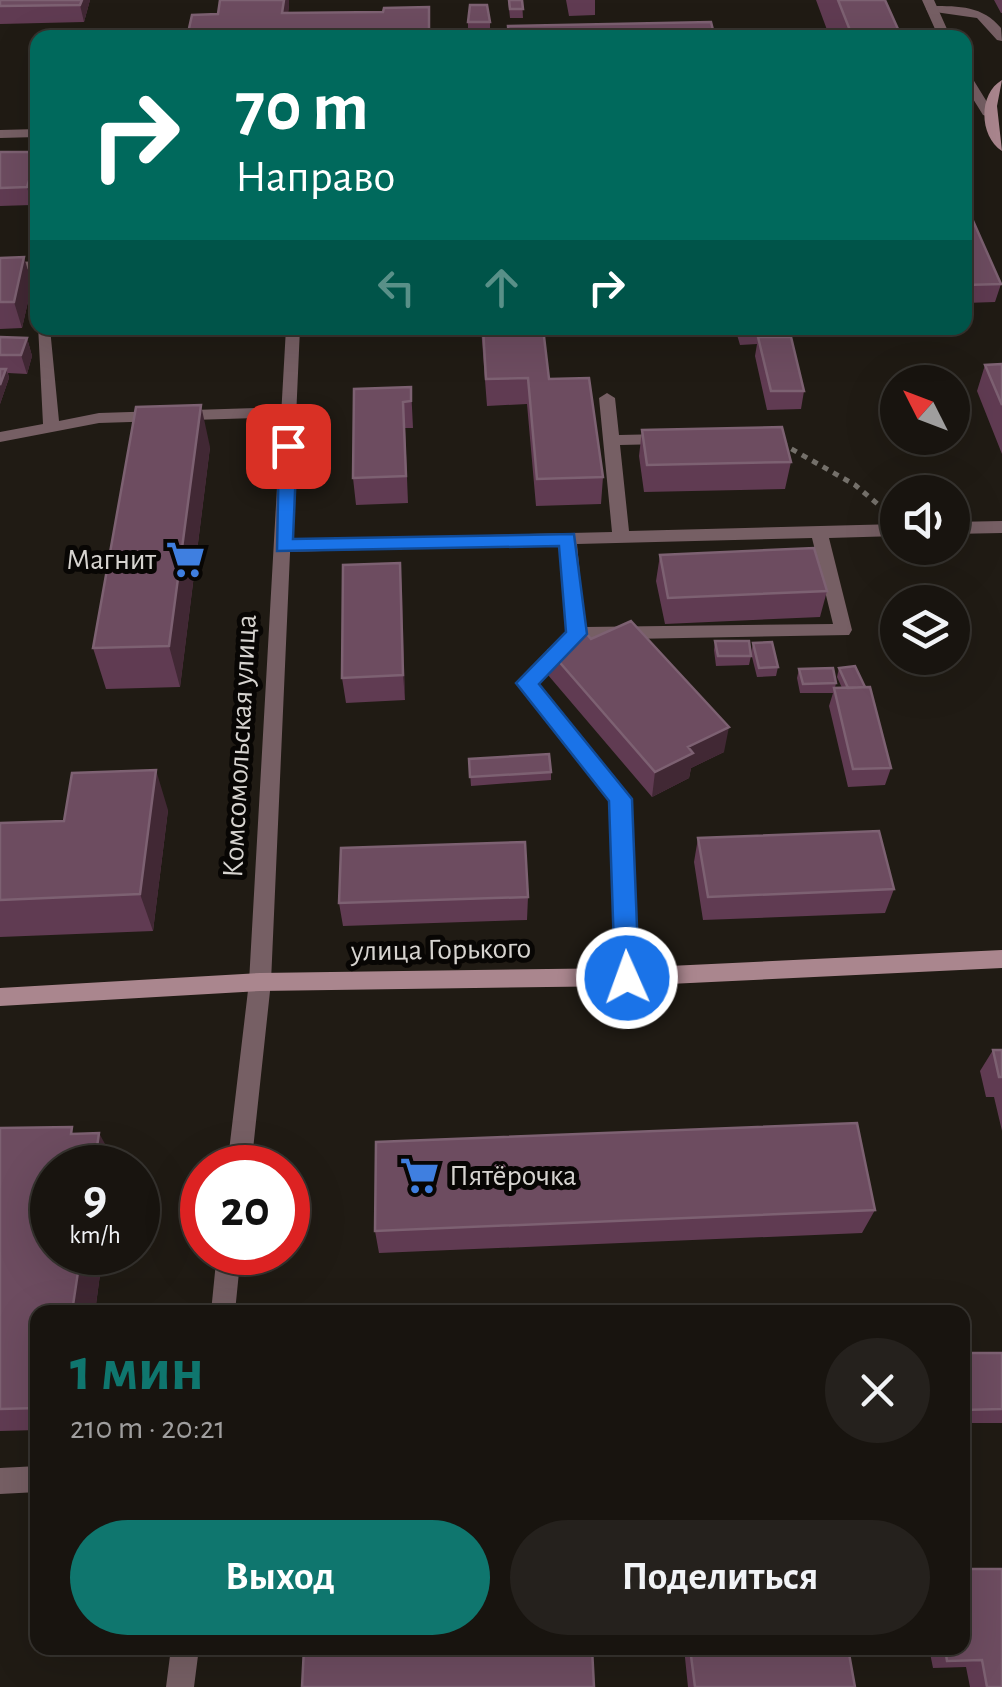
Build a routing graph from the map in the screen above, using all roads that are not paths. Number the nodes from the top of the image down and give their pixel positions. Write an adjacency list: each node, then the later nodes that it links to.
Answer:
1 (930, 4): 2 (street); 3 (street)
2 (941, 30)
3 (1001, 38)
4 (1002, 84): 6 (main road)
5 (972, 85): 6 (street)
6 (995, 115): 9 (main road)
7 (30, 133): 8 (street)
8 (0, 134)
9 (1002, 147)
10 (0, 266): 11 (street)
11 (30, 266)
12 (38, 335): 16 (street)
13 (292, 335): 15 (street, Комсомольская улица)
14 (606, 398): 19 (street)
15 (289, 412): 16 (street); 26 (street, Комсомольская улица)
16 (50, 424): 17 (street)
17 (0, 437)
18 (683, 439): 19 (street)
19 (611, 440): 24 (street)
20 (1002, 527): 21 (street)
21 (970, 528)
22 (880, 530): 23 (street)
23 (819, 532): 24 (street); 27 (street)
24 (621, 537): 25 (street)
25 (568, 539): 26 (street); 27 (street)
26 (284, 546): 30 (street, Комсомольская улица)
27 (577, 634): 29 (street)
28 (1002, 958): 29 (main road, улица Горького)
29 (627, 978): 30 (main road, улица Горького)
30 (260, 982): 31 (main road, улица Горького); 32 (street, Комсомольская улица)
31 (0, 997)
32 (242, 1145)
33 (227, 1275): 34 (street)
34 (224, 1305)
35 (30, 1479): 36 (street)
36 (0, 1481)
37 (184, 1655): 38 (street)
38 (180, 1687)

